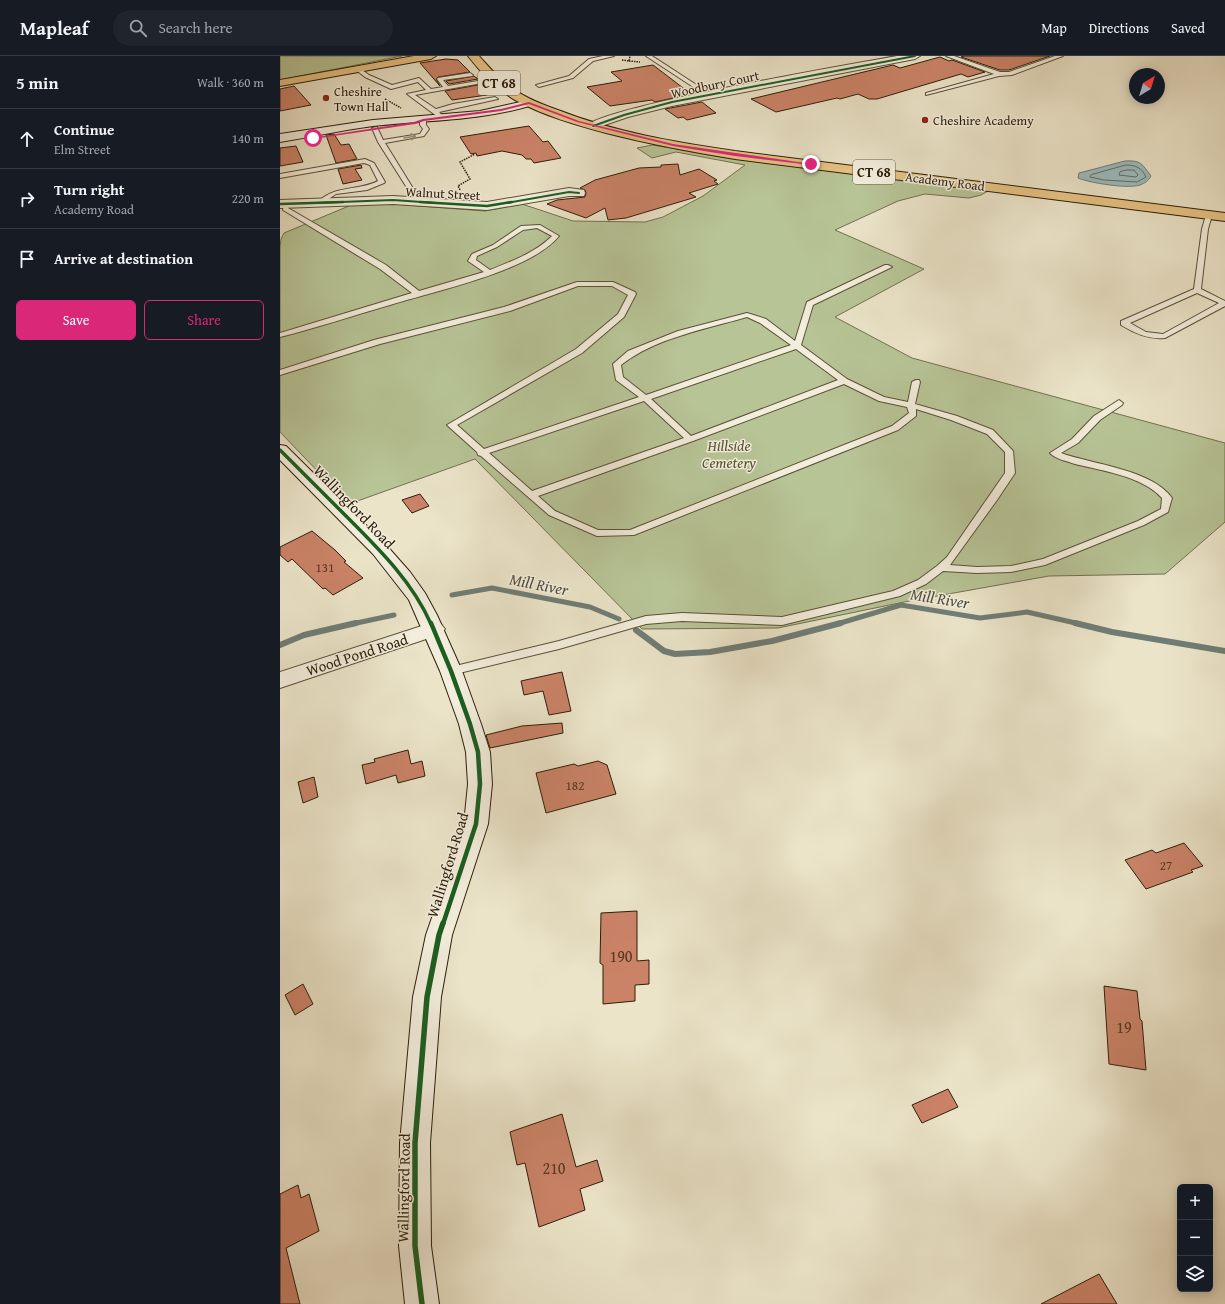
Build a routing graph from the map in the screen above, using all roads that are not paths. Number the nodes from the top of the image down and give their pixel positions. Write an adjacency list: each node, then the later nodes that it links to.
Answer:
1 (431, 56): 8 (main road)
2 (473, 56): 12 (main road, Academy Road / CT 68)
3 (610, 56): 14 (lane)
4 (648, 56): 18 (lane)
5 (915, 56): 18 (street, Woodbury Court)
6 (949, 56): 11 (lane)
7 (1060, 56): 11 (lane)
8 (415, 57): 9 (main road)
9 (358, 69): 13 (main road); 16 (lane)
10 (470, 74): 15 (lane)
11 (999, 74): 17 (lane)
12 (496, 80): 15 (lane); 20 (main road, Academy Road / CT 68)
13 (280, 83)
14 (539, 85)
15 (446, 88): 16 (lane)
16 (430, 91): 21 (lane)
17 (928, 94)
18 (709, 95): 24 (street, Woodbury Court)
19 (495, 99): 21 (lane)
20 (529, 103): 21 (street); 24 (main road, Academy Road / CT 68)
21 (439, 114): 22 (street)
22 (423, 120): 23 (street); 27 (lane, one-way to 22)
23 (374, 126): 25 (street); 27 (lane)
24 (593, 126): 34 (main road, Academy Road / CT 68)
25 (304, 136): 26 (street); 28 (street)
26 (280, 138)
27 (381, 142): 32 (lane)
28 (280, 143)
29 (280, 176): 31 (lane)
30 (579, 193): 32 (street, Walnut Street)
31 (321, 202): 32 (street, Walnut Street); 33 (street, Walnut Street)
32 (415, 202)
33 (283, 204): 39 (lane)
34 (1209, 215): 35 (main road, Academy Road / CT 68); 38 (lane)
35 (1225, 217)
36 (888, 267): 42 (lane)
37 (490, 273): 37 (lane); 39 (lane)
38 (1197, 290): 40 (lane); 40 (lane)
39 (418, 294): 41 (lane)
40 (1224, 303)
41 (280, 335)
42 (797, 346): 44 (lane); 46 (lane); 46 (lane)
43 (280, 373): 51 (lane)
44 (844, 381): 48 (lane); 49 (lane)
45 (916, 382): 48 (lane)
46 (645, 398): 49 (lane); 51 (lane)
47 (1119, 403): 53 (lane)
48 (911, 405): 52 (lane); 53 (lane)
49 (690, 439): 52 (lane)
50 (280, 450): 54 (street, Wallingford Road)
51 (482, 453): 52 (lane)
52 (530, 495)
53 (941, 568): 55 (lane)
54 (434, 629): 55 (street, Wallingford Road); 56 (street, Wood Pond Road)
55 (451, 671): 57 (street, Wallingford Road)
56 (280, 680)
57 (422, 1304)

